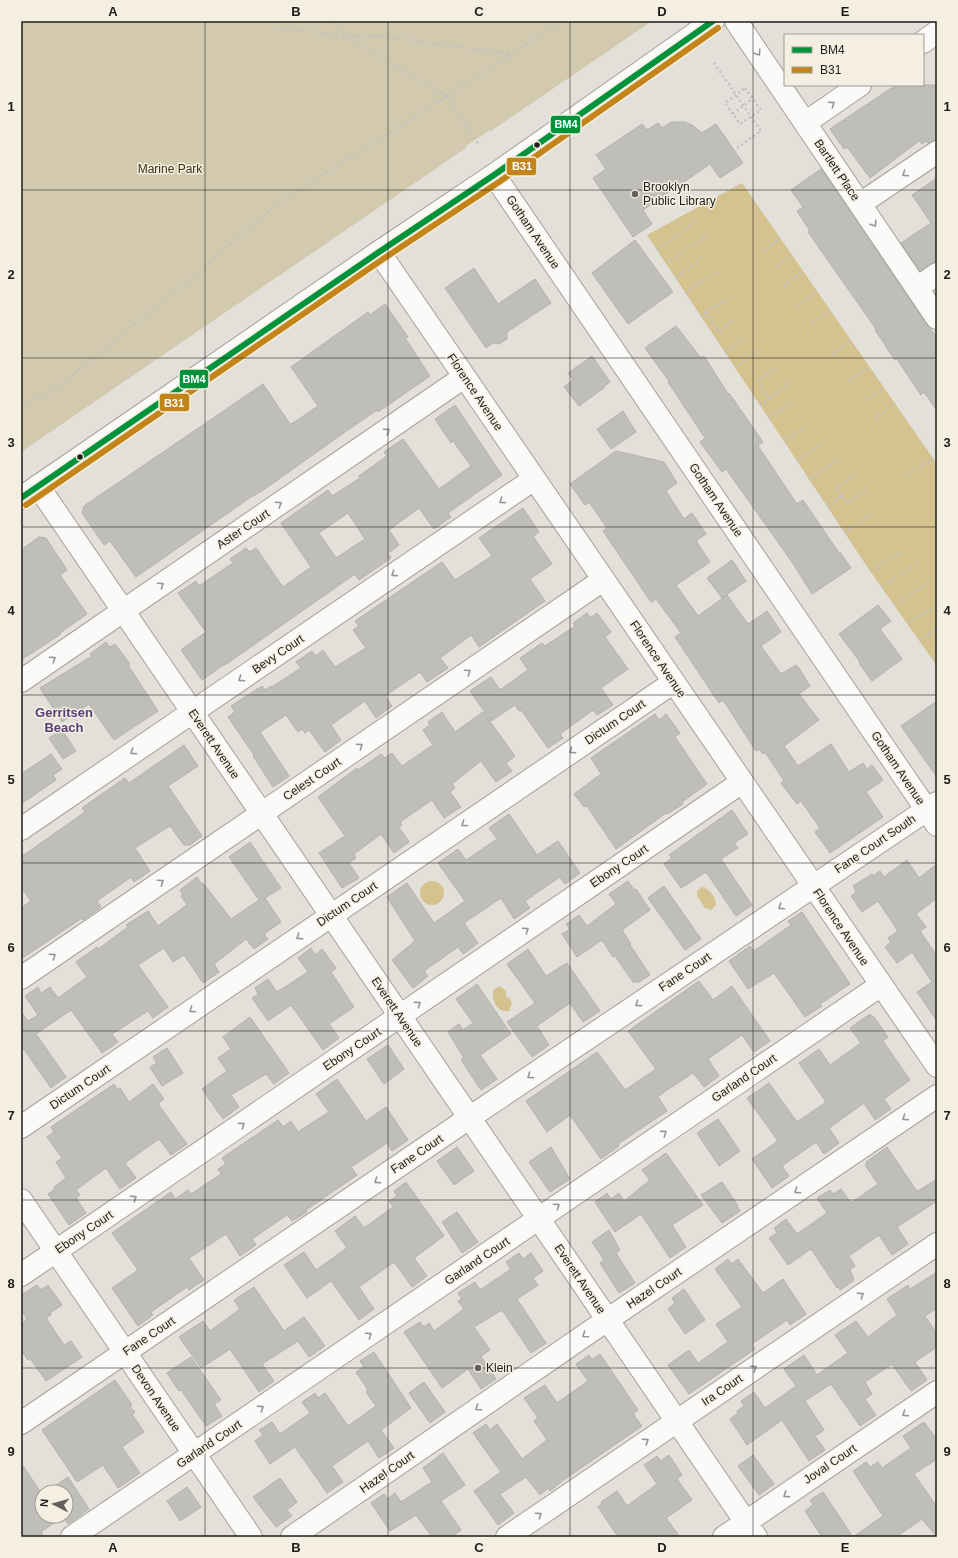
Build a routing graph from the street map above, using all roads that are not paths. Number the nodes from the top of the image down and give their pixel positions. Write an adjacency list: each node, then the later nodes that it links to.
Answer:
1 (713, 21): 8 (street)
2 (736, 21): 6 (street, Bartlett Place, one-way to 6)
3 (937, 32): 4 (street)
4 (924, 41)
5 (859, 86): 6 (street, one-way to 5)
6 (805, 122): 9 (street, Bartlett Place)
7 (937, 152): 9 (street, one-way to 9)
8 (494, 176): 10 (street); 23 (street, Gotham Avenue)
9 (860, 204): 12 (street, Bartlett Place, one-way to 12)
10 (379, 252): 14 (street, Florence Avenue); 16 (street)
11 (937, 274): 12 (street)
12 (917, 288): 13 (street, Bartlett Place)
13 (937, 318)
14 (464, 378): 15 (street, Florence Avenue); 18 (street, Aster Court, one-way to 14)
15 (534, 479): 17 (street, Florence Avenue); 21 (street, Bevy Court, one-way to 21)
16 (30, 492): 18 (street, Everett Avenue)
17 (603, 580): 20 (street, Florence Avenue); 24 (street, Celest Court, one-way to 17)
18 (123, 611): 19 (street, Aster Court, one-way to 18); 21 (street, Everett Avenue)
19 (21, 680)
20 (674, 682): 22 (street, Florence Avenue); 27 (street, Dictum Court, one-way to 27)
21 (192, 712): 24 (street, Everett Avenue); 25 (street, Bevy Court, one-way to 25)
22 (742, 782): 26 (street, Florence Avenue); 30 (street, Ebony Court, one-way to 22)
23 (934, 812): 26 (street, Fane Court South)
24 (262, 813): 27 (street, Everett Avenue); 28 (street, Celest Court, one-way to 24)
25 (21, 829)
26 (813, 886): 29 (street, Florence Avenue); 33 (street, Fane Court, one-way to 33)
27 (331, 915): 30 (street, Everett Avenue); 34 (street, Dictum Court, one-way to 34)
28 (21, 978)
29 (881, 985): 31 (street, Florence Avenue); 36 (street, Garland Court, one-way to 29)
30 (400, 1016): 33 (street, Everett Avenue); 38 (street, Ebony Court, one-way to 30)
31 (937, 1066)
32 (937, 1096): 40 (street, Hazel Court, one-way to 40)
33 (469, 1118): 36 (street, Everett Avenue); 41 (street, Fane Court, one-way to 41)
34 (21, 1127)
35 (21, 1200): 38 (street, Devon Avenue)
36 (538, 1219): 40 (street, Everett Avenue); 45 (street, Garland Court, one-way to 36)
37 (937, 1244): 43 (street, Ira Court, one-way to 37)
38 (56, 1251): 39 (street, Ebony Court); 41 (street, Devon Avenue)
39 (21, 1275)
40 (607, 1320): 43 (street, Everett Avenue); 49 (street, Hazel Court, one-way to 49)
41 (125, 1353): 44 (street, Fane Court); 45 (street, Devon Avenue)
42 (937, 1392): 46 (street, Joval Court, one-way to 46)
43 (676, 1421): 46 (street, Everett Avenue); 50 (street, Ira Court, one-way to 43)
44 (21, 1423)
45 (194, 1454): 47 (street, Garland Court); 48 (street, Devon Avenue)
46 (750, 1530): 51 (street, Joval Court)
47 (72, 1537)
48 (251, 1537)
49 (292, 1537)
50 (507, 1537)
51 (724, 1537)

